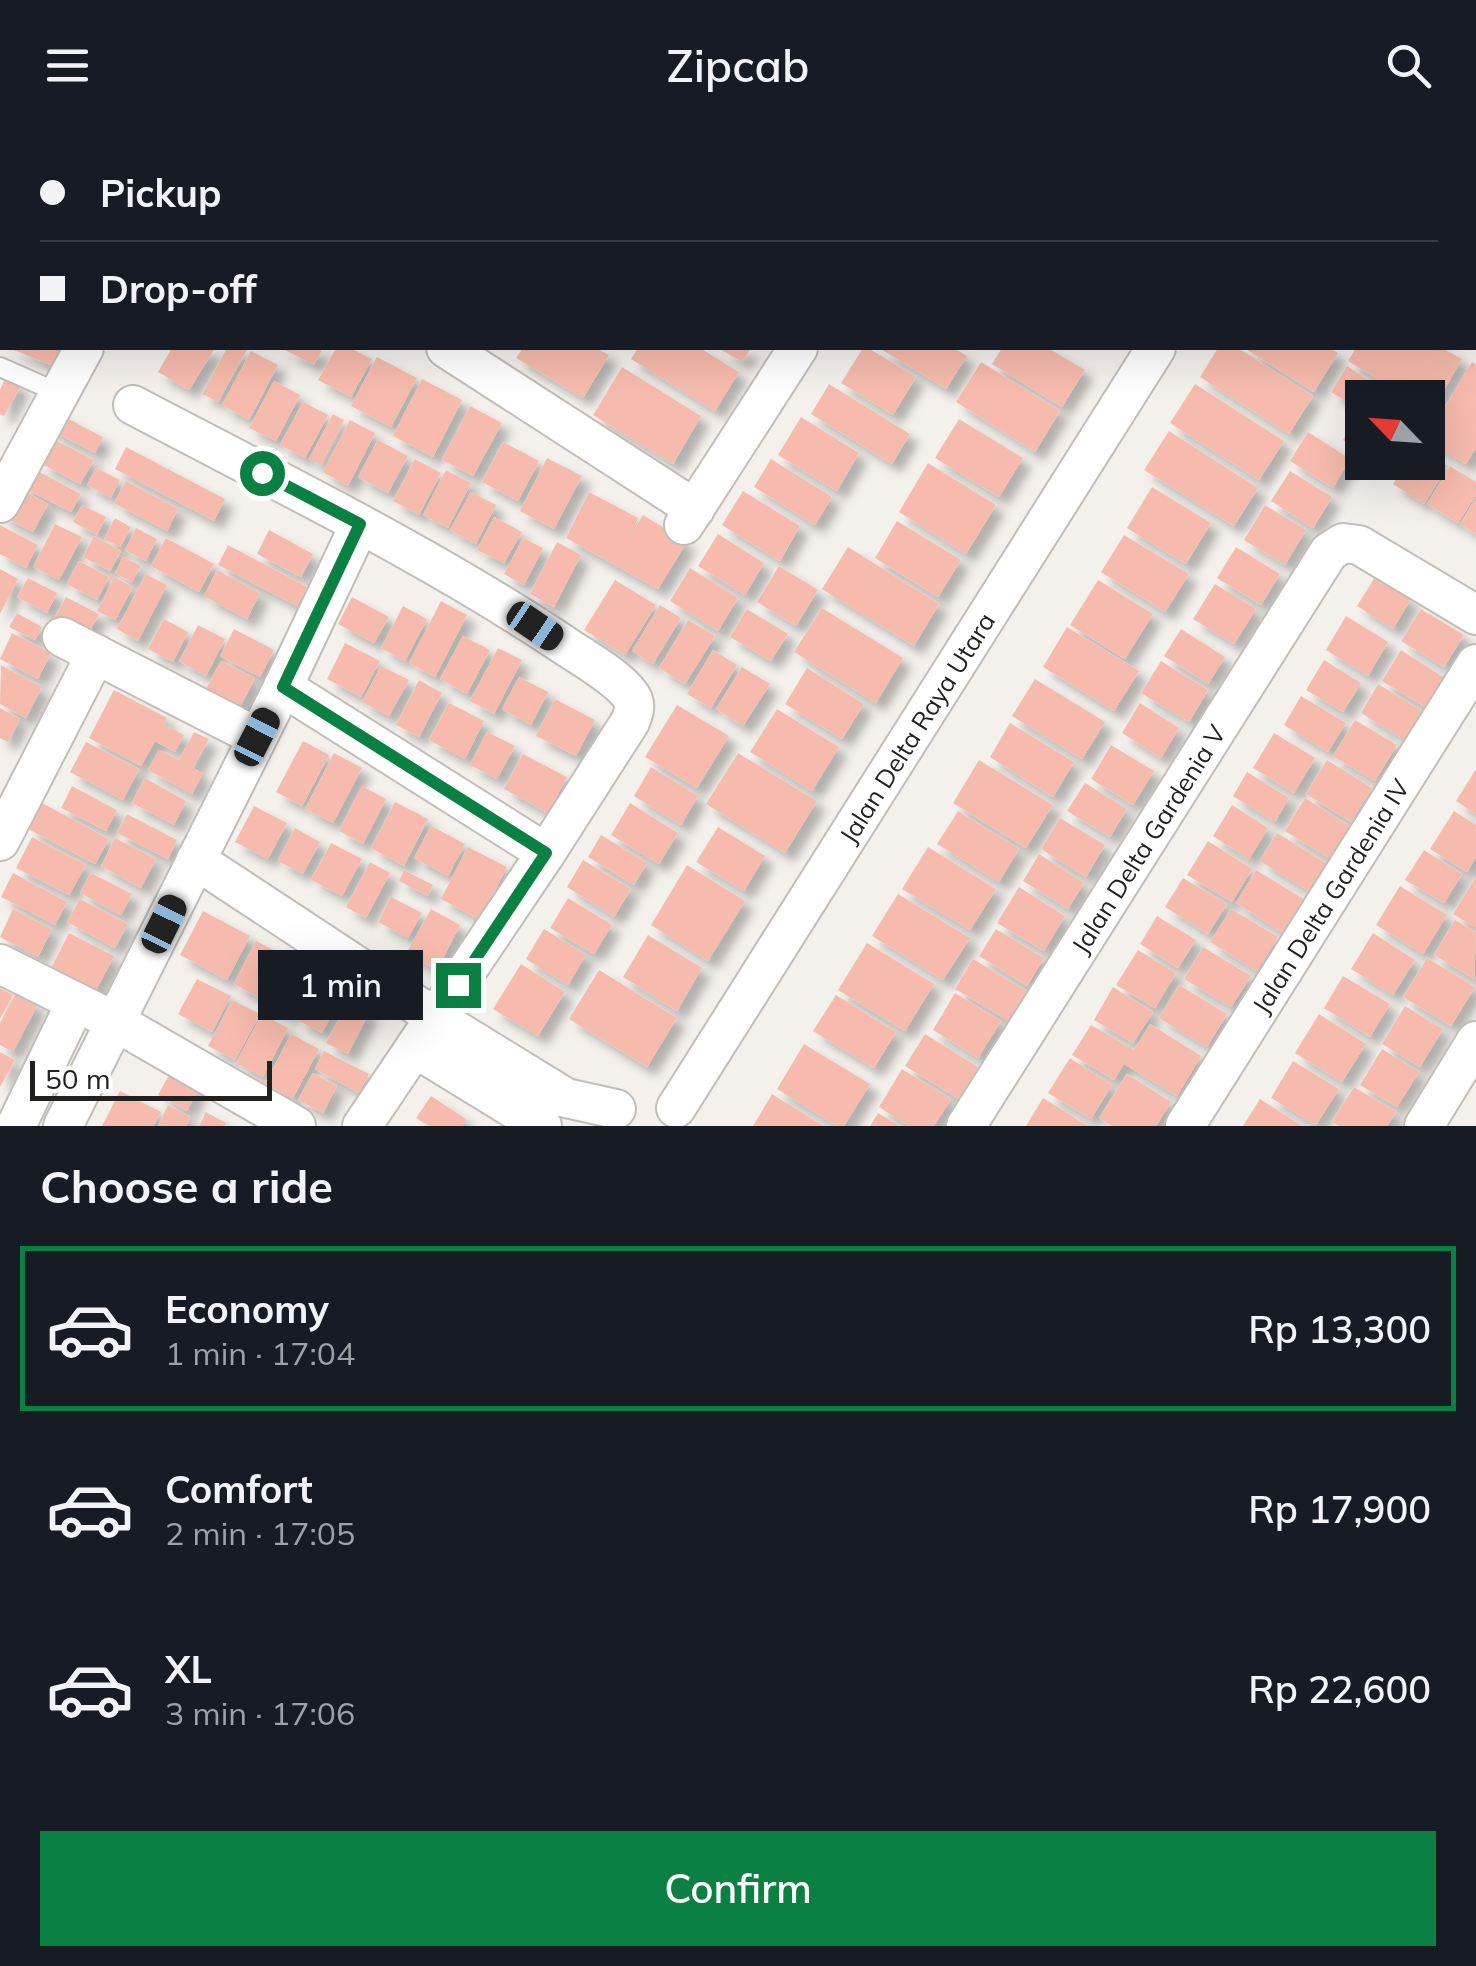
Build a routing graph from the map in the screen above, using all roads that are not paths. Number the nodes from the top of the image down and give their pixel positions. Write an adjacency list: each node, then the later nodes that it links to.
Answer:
1 (83, 350): 6 (street)
2 (797, 350): 4 (street)
3 (1155, 350): 24 (street, Jalan Delta Raya Utara)
4 (458, 351)
5 (0, 367): 6 (lane)
6 (59, 392): 8 (street)
7 (133, 405): 9 (street)
8 (0, 503)
9 (360, 524): 14 (street); 17 (street)
10 (1476, 615): 31 (street, Jalan Delta Gardenia V)
11 (62, 636): 12 (street)
12 (96, 654): 15 (street); 16 (street)
13 (1476, 664): 32 (street, Jalan Delta Gardenia IV)
14 (283, 687): 15 (street); 17 (street)
15 (257, 737): 18 (street)
16 (0, 841)
17 (546, 853): 22 (street)
18 (196, 860): 21 (street); 22 (street)
19 (0, 964): 20 (street)
20 (76, 1002): 21 (street); 26 (street)
21 (116, 1022): 27 (street); 28 (street)
22 (426, 1033): 25 (street); 29 (street); 30 (street)
23 (1476, 1041): 33 (street)
24 (685, 1117): 25 (street)
25 (608, 1118)
26 (16, 1126)
27 (63, 1126)
28 (296, 1126)
29 (362, 1126)
30 (542, 1126)
31 (966, 1126)
32 (1185, 1126)
33 (1424, 1126)

